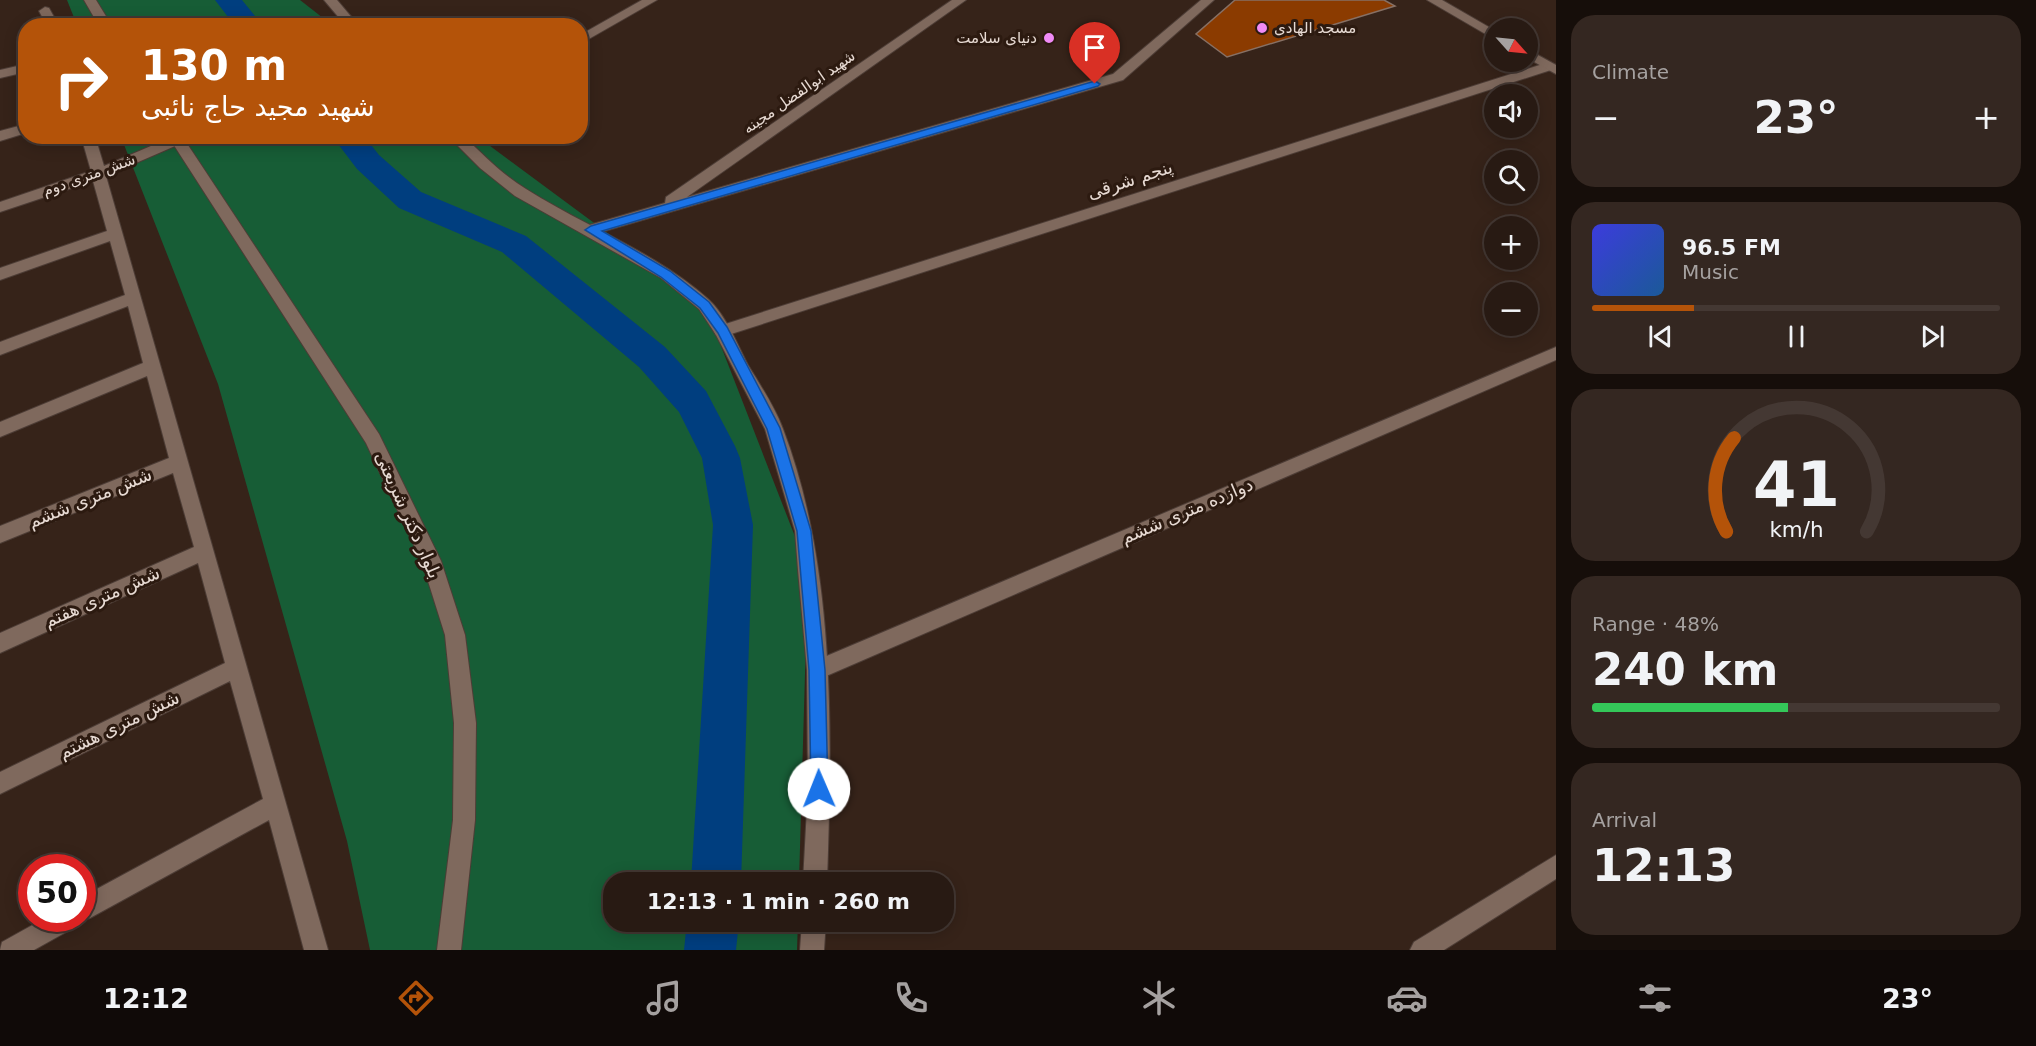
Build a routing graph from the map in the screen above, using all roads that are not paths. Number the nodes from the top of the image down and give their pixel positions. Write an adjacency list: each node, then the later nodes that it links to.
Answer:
1 (90, 0): 9 (street)
2 (330, 0): 10 (street)
3 (651, 0): 12 (street)
4 (960, 0): 25 (street, شهید ابوالفضل مجینه)
5 (1208, 0): 25 (street)
6 (1433, 0): 11 (street)
7 (45, 11): 8 (street)
8 (49, 18)
9 (101, 18)
10 (346, 18)
11 (1484, 29)
12 (588, 35)
13 (1538, 59): 14 (street)
14 (1553, 68): 30 (street, پنجم شرقی)
15 (18, 70): 16 (street)
16 (0, 74)
17 (18, 130): 18 (street)
18 (0, 136)
19 (90, 144): 23 (street)
20 (163, 144): 23 (street, شش متری دوم)
21 (180, 144): 50 (street, بلوار دکتر شریعتی)
22 (463, 144): 26 (street)
23 (98, 174): 24 (street, شش متری دوم); 27 (street)
24 (0, 207)
25 (657, 211): 26 (street)
26 (591, 230): 30 (street)
27 (116, 233): 28 (street); 29 (street)
28 (0, 274)
29 (133, 298): 31 (street); 33 (street)
30 (723, 330): 40 (street)
31 (0, 349)
32 (1556, 353): 40 (street, دوازده متری ششم)
33 (153, 366): 34 (street); 35 (street)
34 (0, 430)
35 (180, 462): 36 (street, شش متری ششم); 37 (street)
36 (0, 534)
37 (205, 551): 38 (street, شش متری هفتم); 39 (street)
38 (0, 643)
39 (237, 667): 41 (street, شش متری هشتم); 42 (street)
40 (817, 670): 44 (street)
41 (0, 783)
42 (276, 804): 45 (street); 49 (street)
43 (1556, 866): 52 (street)
44 (815, 872)
45 (96, 902)
46 (43, 932): 48 (street)
47 (813, 932): 51 (street)
48 (10, 950)
49 (316, 950)
50 (450, 950)
51 (812, 950)
52 (1422, 950)

